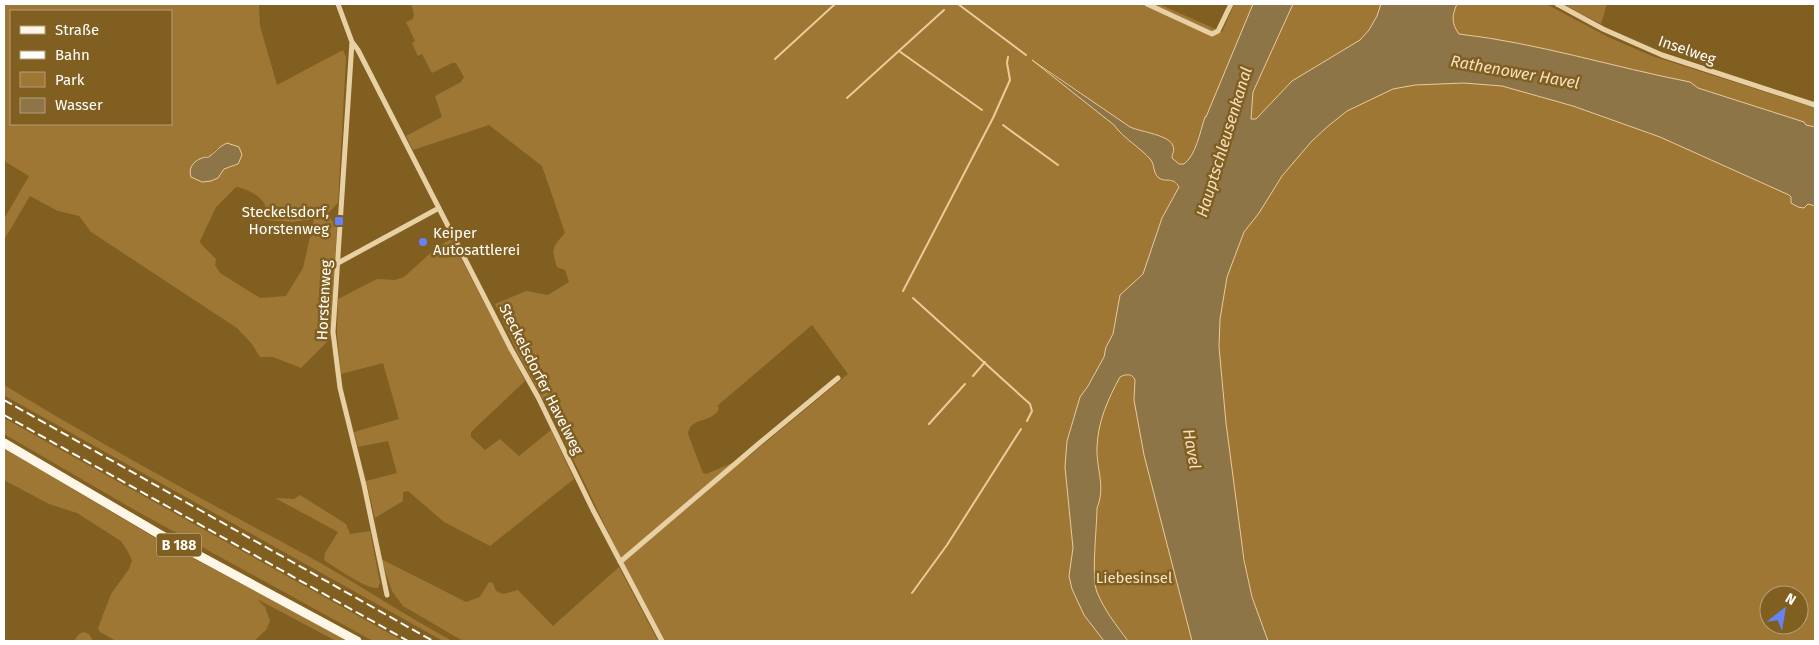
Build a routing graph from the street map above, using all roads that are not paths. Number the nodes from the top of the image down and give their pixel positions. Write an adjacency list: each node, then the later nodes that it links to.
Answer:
1 (338, 4): 5 (street, Horstenweg)
2 (1146, 4): 3 (street)
3 (1231, 4)
4 (1556, 4): 6 (street, Inselweg)
5 (352, 42): 7 (street, Steckelsdorfer Havelweg); 8 (street, Horstenweg)
6 (1815, 105)
7 (439, 208): 8 (street); 11 (street, Steckelsdorfer Havelweg)
8 (338, 263): 12 (street, Horstenweg)
9 (838, 378): 11 (street)
10 (4, 444): 13 (main road, B 188)
11 (620, 562): 14 (street, Steckelsdorfer Havelweg)
12 (387, 595)
13 (357, 641)
14 (662, 641)

